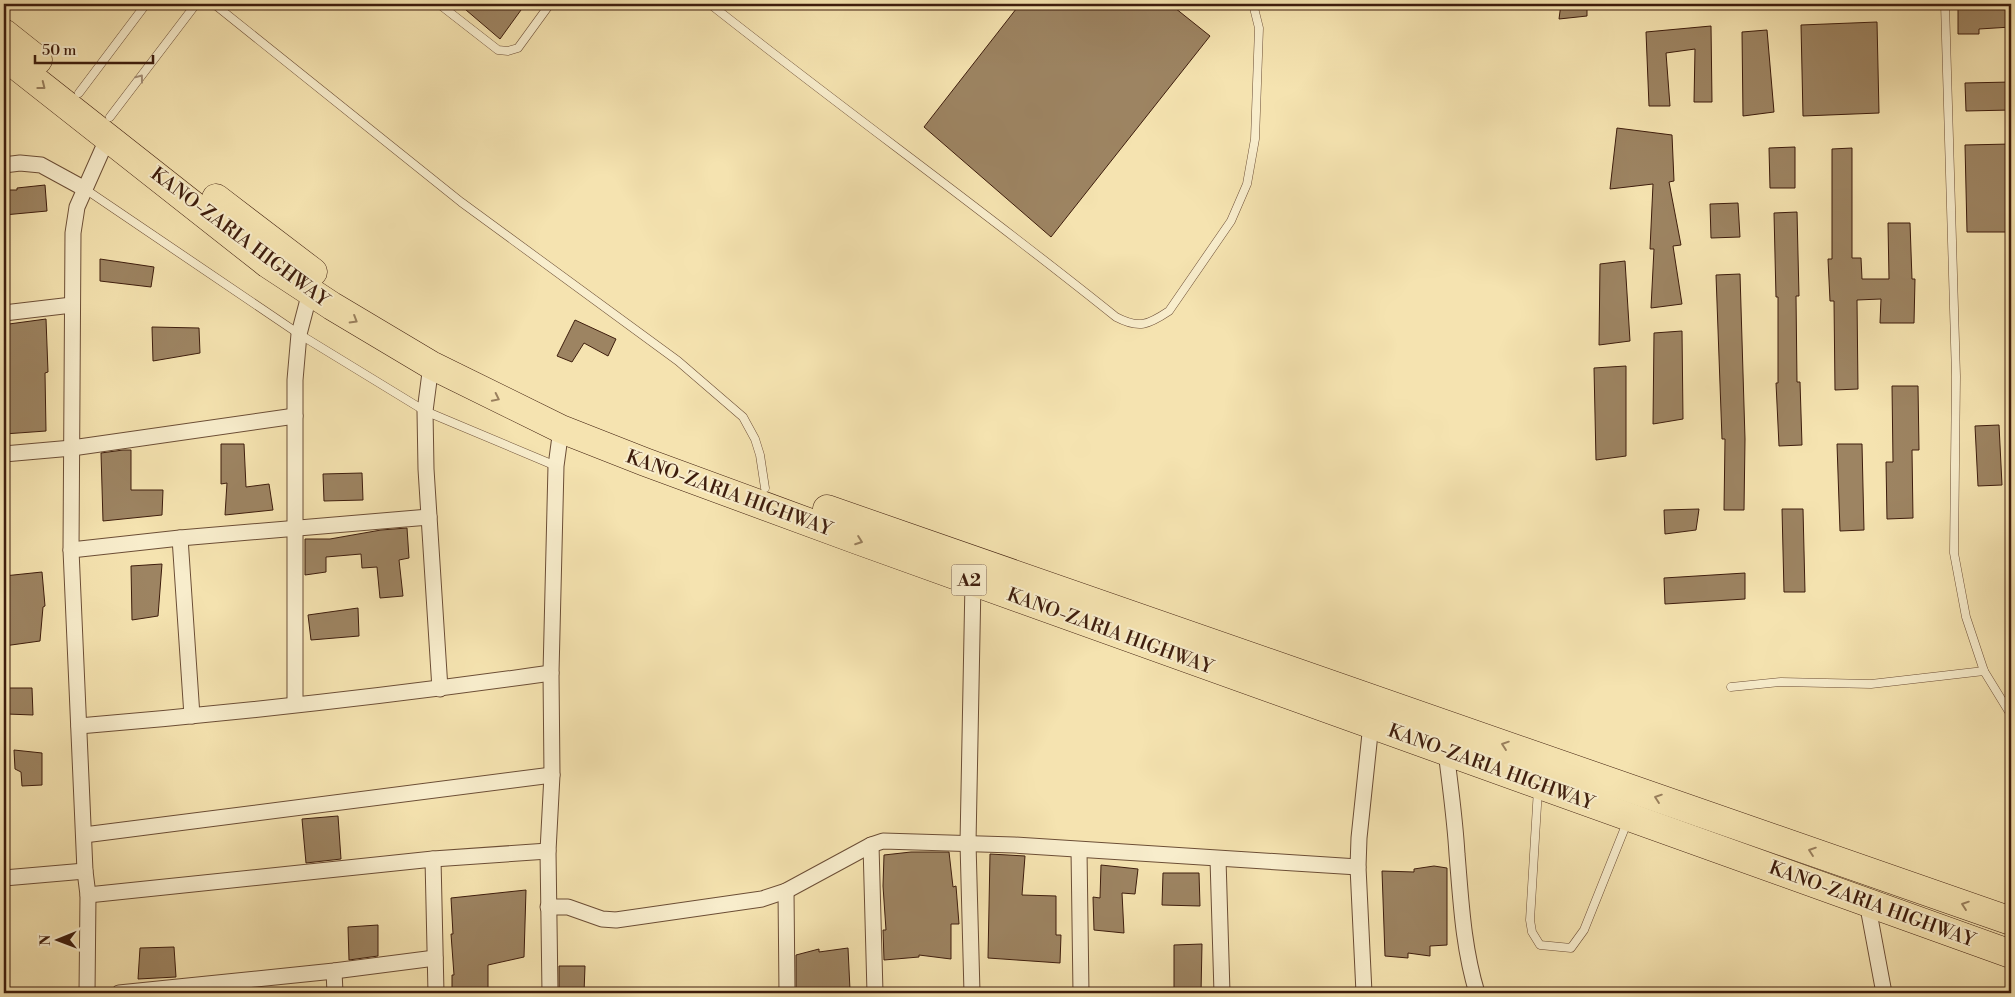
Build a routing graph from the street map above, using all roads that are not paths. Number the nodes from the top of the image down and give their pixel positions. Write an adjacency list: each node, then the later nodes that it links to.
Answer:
1 (146, 4): 11 (lane)
2 (196, 4): 12 (lane, one-way to 2)
3 (214, 4): 26 (lane)
4 (439, 4): 5 (lane)
5 (550, 4)
6 (710, 4): 7 (lane)
7 (1253, 4)
8 (1945, 4): 32 (lane)
9 (4, 33): 11 (highway, KANO-ZARIA HIGHWAY / A2)
10 (4, 56): 12 (highway, KANO-ZARIA HIGHWAY / A2, one-way to 12)
11 (79, 93): 12 (highway, KANO-ZARIA HIGHWAY / A2)
12 (109, 127): 14 (street); 15 (highway, KANO-ZARIA HIGHWAY / A2); 26 (highway, KANO-ZARIA HIGHWAY / A2)
13 (4, 165): 14 (street)
14 (86, 190): 16 (street); 18 (lane)
15 (310, 292): 18 (street); 19 (highway, KANO-ZARIA HIGHWAY / A2, one-way to 19)
16 (72, 305): 17 (street); 23 (street)
17 (4, 313)
18 (299, 334): 20 (lane); 21 (street)
19 (431, 365): 20 (street); 22 (highway, KANO-ZARIA HIGHWAY / A2, one-way to 22)
20 (425, 411): 25 (lane); 27 (street)
21 (295, 416): 23 (street); 28 (street)
22 (561, 429): 25 (street); 31 (highway, KANO-ZARIA HIGHWAY / A2, one-way to 31)
23 (72, 448): 24 (street); 30 (street)
24 (4, 454)
25 (556, 466): 33 (street)
26 (765, 488): 59 (highway, KANO-ZARIA HIGHWAY / A2, one-way to 26)
27 (429, 516): 28 (street); 35 (street)
28 (295, 527): 29 (street); 36 (street)
29 (180, 538): 30 (street); 38 (street)
30 (71, 550): 40 (street)
31 (973, 582): 39 (highway, KANO-ZARIA HIGHWAY / A2); 46 (street)
32 (1984, 671): 34 (lane); 37 (lane)
33 (551, 673): 35 (street); 42 (street)
34 (1731, 687)
35 (440, 689): 36 (street)
36 (295, 704): 38 (street)
37 (2011, 715)
38 (192, 716): 40 (street)
39 (1372, 724): 41 (highway, KANO-ZARIA HIGHWAY / A2); 52 (street)
40 (79, 726): 45 (street)
41 (1446, 751): 43 (highway, KANO-ZARIA HIGHWAY / A2); 75 (street)
42 (552, 775): 45 (street); 49 (street)
43 (1538, 784): 44 (highway, KANO-ZARIA HIGHWAY / A2); 44 (lane)
44 (1629, 817): 57 (highway, KANO-ZARIA HIGHWAY / A2)
45 (84, 835): 53 (street)
46 (968, 844): 47 (street); 48 (street); 71 (street)
47 (871, 845): 55 (street); 70 (street)
48 (1080, 850): 51 (street); 72 (street)
49 (548, 851): 50 (street); 58 (street)
50 (433, 859): 56 (street); 61 (street)
51 (1218, 859): 52 (street); 73 (street)
52 (1358, 867): 74 (street)
53 (85, 871): 54 (street); 56 (street)
54 (4, 878)
55 (786, 891): 58 (street); 69 (street)
56 (88, 895): 64 (street)
57 (1867, 902): 60 (highway, KANO-ZARIA HIGHWAY / A2); 76 (street)
58 (548, 907): 68 (street)
59 (2011, 921)
60 (2011, 954)
61 (435, 958): 62 (street); 67 (street)
62 (334, 971): 63 (street); 66 (street)
63 (231, 988): 65 (street)
64 (87, 993)
65 (119, 993)
66 (335, 993)
67 (436, 993)
68 (550, 993)
69 (787, 993)
70 (875, 993)
71 (972, 993)
72 (1081, 993)
73 (1222, 993)
74 (1364, 993)
75 (1477, 993)
76 (1884, 993)

